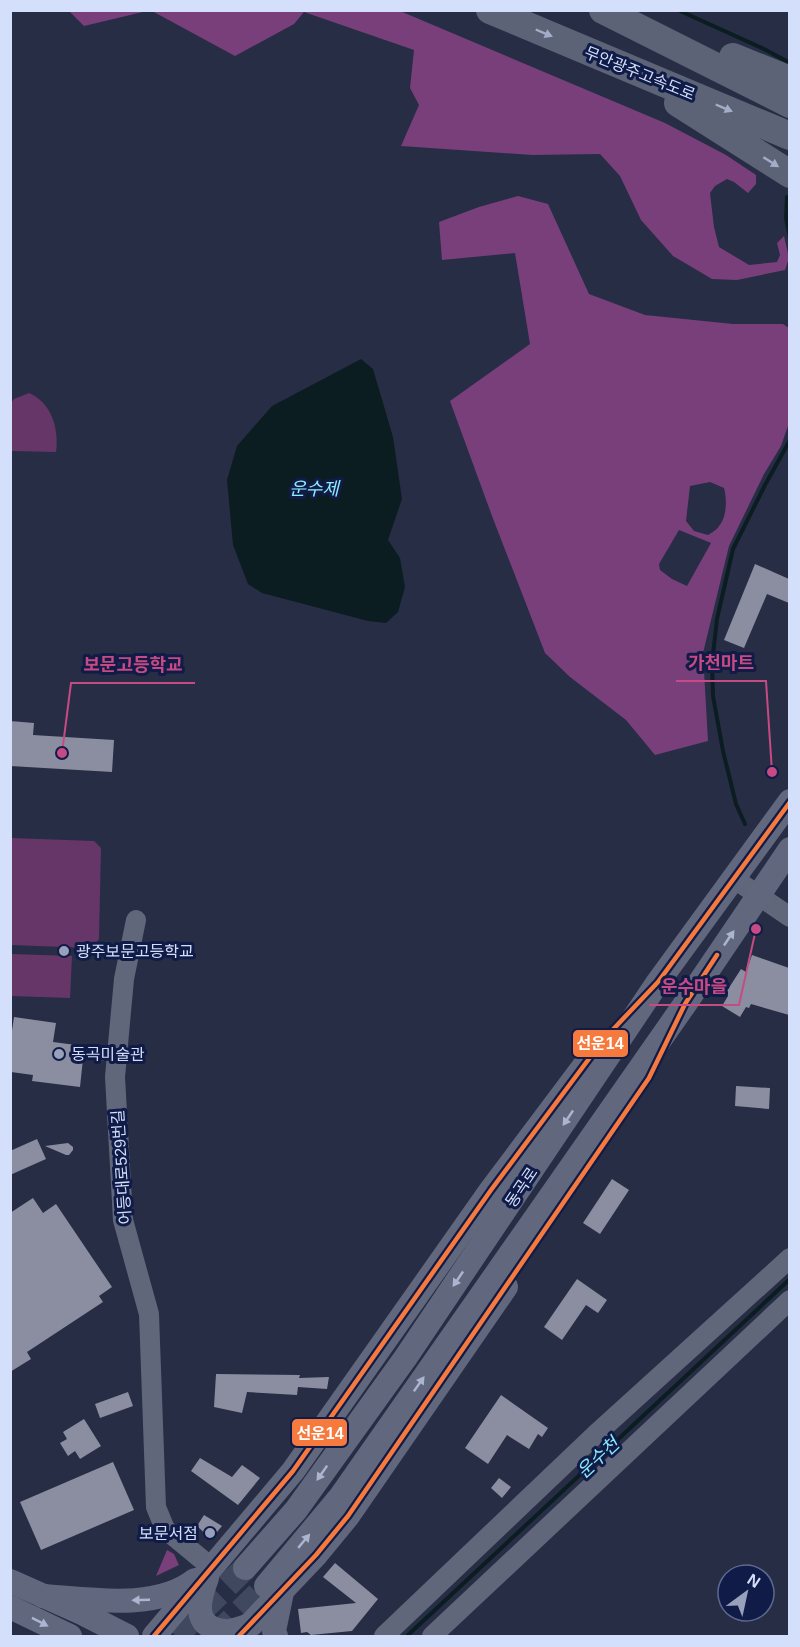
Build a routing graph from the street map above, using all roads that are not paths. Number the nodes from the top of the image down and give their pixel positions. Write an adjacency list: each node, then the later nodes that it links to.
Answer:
1 (490, 10): 3 (highway, 무안광주고속도로, one-way to 3)
2 (615, 17): 4 (highway); 5 (highway)
3 (615, 63): 6 (highway, 무안광주고속도로, one-way to 6); 7 (highway, one-way to 7)
4 (789, 80)
5 (789, 104)
6 (789, 136)
7 (789, 174)
8 (789, 801): 10 (main road, 동곡로)
9 (789, 849): 11 (main road)
10 (733, 878): 11 (street); 14 (main road, 동곡로)
11 (758, 894): 12 (street); 20 (main road, one-way to 11)
12 (789, 917)
13 (136, 920): 17 (street, 어등대로529번길)
14 (658, 982): 17 (main road); 18 (main road, 동곡로, one-way to 18)
15 (789, 1258): 28 (street)
16 (789, 1300): 29 (street)
17 (211, 1568): 21 (main road, one-way to 21); 23 (main road); 26 (main road)
18 (245, 1568)
19 (10, 1581): 21 (main road)
20 (274, 1589): 23 (main road); 27 (main road)
21 (43, 1596): 25 (main road)
22 (10, 1607): 24 (main road, one-way to 24)
23 (245, 1630)
24 (70, 1636)
25 (127, 1636)
26 (154, 1636)
27 (276, 1636)
28 (384, 1636)
29 (432, 1636)

